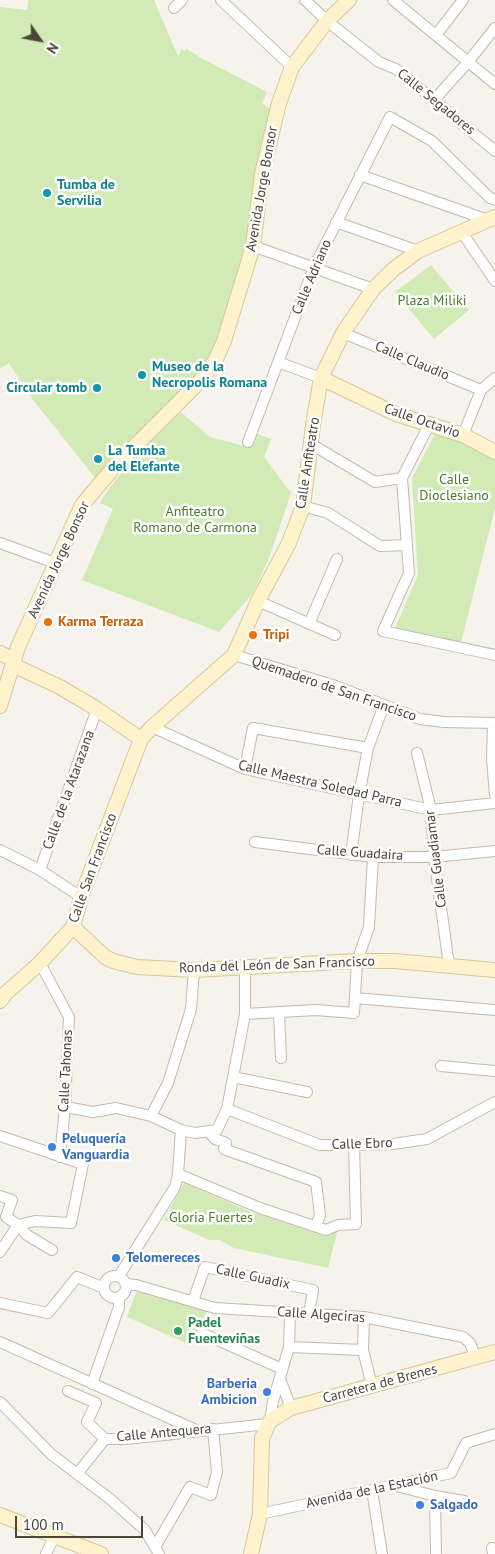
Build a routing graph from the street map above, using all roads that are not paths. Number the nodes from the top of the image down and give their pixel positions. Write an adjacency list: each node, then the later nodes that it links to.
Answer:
1 (182, 0): 7 (street)
2 (221, 0): 12 (street)
3 (305, 0): 8 (street, Calle Segadores)
4 (349, 0): 8 (street, Avenida Jorge Bonsor)
5 (393, 0): 10 (street)
6 (463, 0): 10 (street)
7 (174, 8)
8 (327, 21): 12 (street, Avenida Jorge Bonsor); 14 (street, Calle Segadores)
9 (495, 28): 11 (street)
10 (436, 35): 11 (street)
11 (468, 62): 13 (street); 14 (street)
12 (292, 67): 21 (street, Avenida Jorge Bonsor)
13 (495, 84)
14 (434, 100): 15 (street, Calle Segadores)
15 (495, 151)
16 (360, 175): 17 (street, Calle Adriano); 18 (street); 19 (street, Calle Adriano)
17 (495, 200)
18 (491, 219): 20 (street, Calle Anfiteatro)
19 (336, 222): 22 (street); 23 (street, Calle Adriano)
20 (461, 231): 22 (street, Calle Anfiteatro); 24 (street)
21 (254, 246): 23 (street); 41 (street, Avenida Jorge Bonsor)
22 (418, 251): 25 (street, Calle Anfiteatro)
23 (314, 267): 25 (street); 27 (street, Calle Adriano)
24 (495, 281)
25 (373, 289): 26 (street, Calle Anfiteatro)
26 (343, 332): 28 (street, Calle Anfiteatro); 30 (street, Calle Claudio)
27 (278, 362): 28 (street); 33 (street, Calle Adriano)
28 (322, 378): 31 (street, Calle Octavio); 34 (street, Calle Anfiteatro)
29 (495, 378): 30 (street)
30 (481, 390): 32 (street)
31 (429, 425): 32 (street, Calle Octavio); 36 (street)
32 (463, 434): 35 (street, Calle Octavio)
33 (248, 442)
34 (311, 444): 36 (street); 37 (street, Calle Anfiteatro)
35 (495, 452)
36 (402, 478): 39 (street)
37 (303, 506): 39 (street); 42 (street, Calle Anfiteatro)
38 (0, 543): 41 (street)
39 (407, 545): 47 (street)
40 (337, 559): 43 (street)
41 (55, 563): 48 (street, Avenida Jorge Bonsor)
42 (258, 601): 43 (street); 46 (street, Calle Anfiteatro)
43 (309, 624): 44 (street)
44 (335, 635)
45 (0, 653): 48 (street)
46 (234, 655): 49 (street, Quemadero de San Francisco); 53 (street, Calle Anfiteatro)
47 (495, 655)
48 (13, 663): 50 (street, Avenida Jorge Bonsor); 51 (street)
49 (384, 705): 52 (street, Quemadero de San Francisco); 55 (street)
50 (0, 706)
51 (97, 709): 54 (street); 68 (street, Calle de la Atarazana)
52 (494, 723): 59 (street)
53 (152, 727): 54 (street, Calle Anfiteatro); 57 (street, Calle Maestra Soledad Parra)
54 (141, 739): 69 (street, Calle San Francisco)
55 (368, 748): 57 (street); 58 (street)
56 (417, 753): 61 (street, Calle Guadiamar)
57 (245, 769): 58 (street, Calle Maestra Soledad Parra)
58 (359, 795): 61 (street, Calle Maestra Soledad Parra); 65 (street)
59 (495, 795)
60 (495, 803): 61 (street, Calle Maestra Soledad Parra)
61 (431, 810): 67 (street, Calle Guadiamar)
62 (255, 842): 65 (street, Calle Guadaira)
63 (0, 850): 68 (street)
64 (495, 851): 67 (street, Calle Guadaira)
65 (351, 855): 66 (street, Calle Guadaira)
66 (373, 857): 67 (street, Calle Guadaira); 71 (street)
67 (434, 857): 73 (street, Calle Guadiamar)
68 (40, 870): 69 (street)
69 (81, 897): 70 (street, Calle San Francisco)
70 (73, 927): 72 (street, Calle San Francisco); 75 (street, Ronda del León de San Francisco)
71 (357, 961): 73 (street, Ronda del León de San Francisco); 74 (street, Ronda del León de San Francisco); 77 (street)
72 (40, 963): 78 (street, Calle San Francisco); 88 (street, Calle Tahonas)
73 (450, 965): 76 (street, Ronda del León de San Francisco)
74 (245, 967): 75 (street, Ronda del León de San Francisco); 81 (street)
75 (194, 970): 90 (street)
76 (495, 970)
77 (355, 998): 79 (street); 80 (street)
78 (0, 1001)
79 (495, 1010)
80 (279, 1013): 81 (street); 82 (street)
81 (245, 1014): 85 (street)
82 (281, 1058)
83 (441, 1066): 84 (street)
84 (495, 1071)
85 (233, 1077): 86 (street); 89 (street)
86 (307, 1092)
87 (495, 1102): 94 (street, Calle Ebro)
88 (65, 1107): 90 (street); 95 (street, Calle Tahonas)
89 (227, 1109): 92 (street); 94 (street, Calle Ebro)
90 (151, 1116): 91 (street)
91 (181, 1130): 92 (street); 96 (street)
92 (209, 1132): 99 (street)
93 (0, 1136): 95 (street)
94 (354, 1146): 99 (street)
95 (60, 1157): 98 (street)
96 (178, 1174): 99 (street); 102 (street)
97 (0, 1196): 98 (street)
98 (18, 1225): 100 (street); 101 (street)
99 (316, 1226)
100 (52, 1250)
101 (0, 1252)
102 (118, 1276): 103 (street); 104 (street)
103 (126, 1284): 105 (street); 106 (street, Calle Algeciras)
104 (104, 1288): 105 (street); 107 (street)
105 (119, 1298): 118 (street)
106 (193, 1302): 108 (street, Calle Algeciras); 109 (street, Calle Guadix)
107 (0, 1303)
108 (290, 1313): 109 (street, Calle Algeciras); 113 (street)
109 (309, 1314): 110 (street, Calle Algeciras)
110 (364, 1317): 114 (street); 116 (street, Calle Algeciras)
111 (202, 1333): 117 (street)
112 (0, 1342): 118 (street)
113 (289, 1347): 114 (street); 117 (street)
114 (363, 1350): 119 (street)
115 (495, 1352): 116 (street, Carretera de Brenes)
116 (476, 1358): 119 (street, Carretera de Brenes)
117 (281, 1374): 122 (street); 123 (street)
118 (92, 1384): 125 (street)
119 (372, 1386): 122 (street, Carretera de Brenes)
120 (68, 1391): 127 (street, Calle Antequera)
121 (0, 1402): 128 (street)
122 (291, 1408): 123 (street, Carretera de Brenes)
123 (270, 1422): 124 (street, Calle Antequera); 133 (street)
124 (213, 1429): 125 (street, Calle Antequera); 136 (street)
125 (197, 1430): 127 (street, Calle Antequera)
126 (495, 1434): 129 (street, Avenida de la Estación)
127 (105, 1439): 128 (street)
128 (77, 1474): 136 (street)
129 (393, 1485): 130 (street, Avenida de la Estación); 131 (street)
130 (372, 1490): 133 (street, Avenida de la Estación); 140 (street)
131 (435, 1496): 132 (street); 141 (street)
132 (464, 1501)
133 (260, 1514): 139 (street)
134 (0, 1515): 135 (street)
135 (56, 1535): 137 (street); 138 (street)
136 (157, 1550)
137 (46, 1554)
138 (101, 1554)
139 (251, 1554)
140 (382, 1554)
141 (436, 1554)

